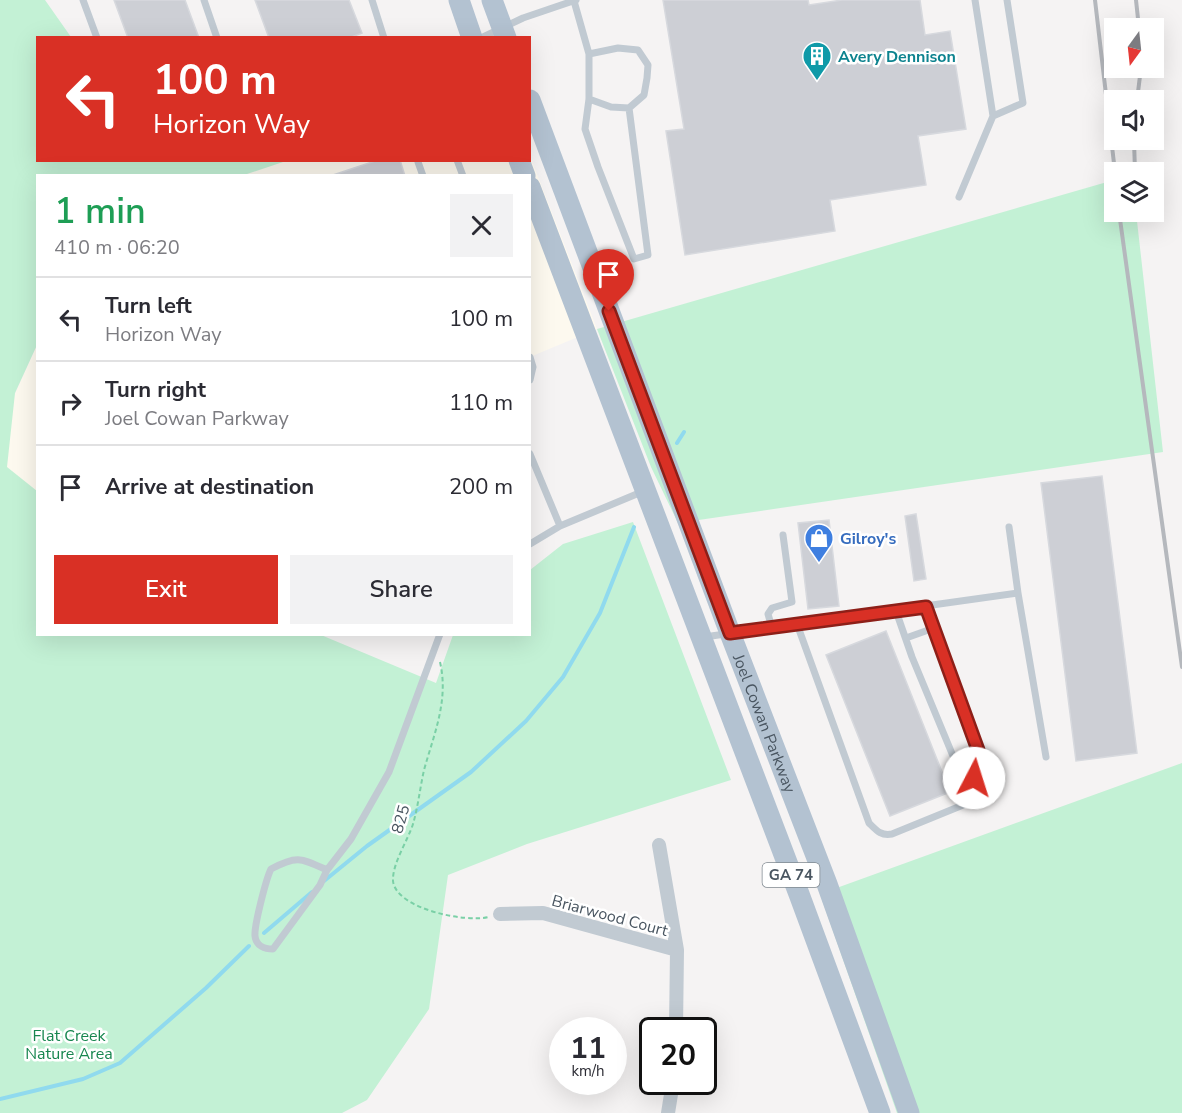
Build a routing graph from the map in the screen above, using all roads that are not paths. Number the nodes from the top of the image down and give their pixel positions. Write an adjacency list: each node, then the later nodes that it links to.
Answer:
1 (84, 0): 10 (lane)
2 (204, 0): 11 (lane)
3 (372, 0): 12 (lane)
4 (459, 0): 13 (main road)
5 (492, 0): 9 (main road)
6 (975, 0): 19 (lane)
7 (1007, 0): 19 (lane)
8 (575, 1): 9 (lane); 15 (lane)
9 (510, 28): 14 (lane)
10 (96, 36)
11 (216, 36)
12 (383, 36)
13 (471, 36)
14 (487, 36)
15 (589, 54): 16 (lane); 18 (lane)
16 (589, 99): 18 (lane); 18 (lane)
17 (531, 103): 36 (main road, Joel Cowan Parkway / GA 74)
18 (629, 108)
19 (993, 116): 21 (lane)
20 (531, 191): 25 (main road, Joel Cowan Parkway / GA 74)
21 (959, 197)
22 (531, 360): 23 (lane)
23 (531, 376)
24 (531, 456): 26 (lane)
25 (644, 491): 26 (lane); 38 (main road, Joel Cowan Parkway / GA 74)
26 (560, 526): 29 (lane)
27 (1009, 527): 30 (lane)
28 (783, 535): 34 (lane)
29 (531, 543)
30 (1018, 593): 31 (lane); 40 (lane)
31 (926, 607): 32 (lane); 35 (lane)
32 (896, 611): 33 (lane); 39 (lane)
33 (797, 624): 34 (lane); 41 (lane)
34 (771, 628): 36 (lane)
35 (934, 628): 39 (lane); 41 (lane)
36 (730, 633): 38 (lane); 50 (main road, Joel Cowan Parkway / GA 74)
37 (439, 636): 43 (lane)
38 (700, 637): 49 (main road, Joel Cowan Parkway / GA 74)
39 (906, 638): 41 (lane)
40 (1046, 757)
41 (974, 778)
42 (659, 845): 45 (street)
43 (327, 870): 43 (lane)
44 (500, 914): 45 (street, Briarwood Court)
45 (676, 950): 46 (street)
46 (676, 1017)
47 (671, 1095): 48 (street)
48 (668, 1113)
49 (880, 1113)
50 (909, 1113)

